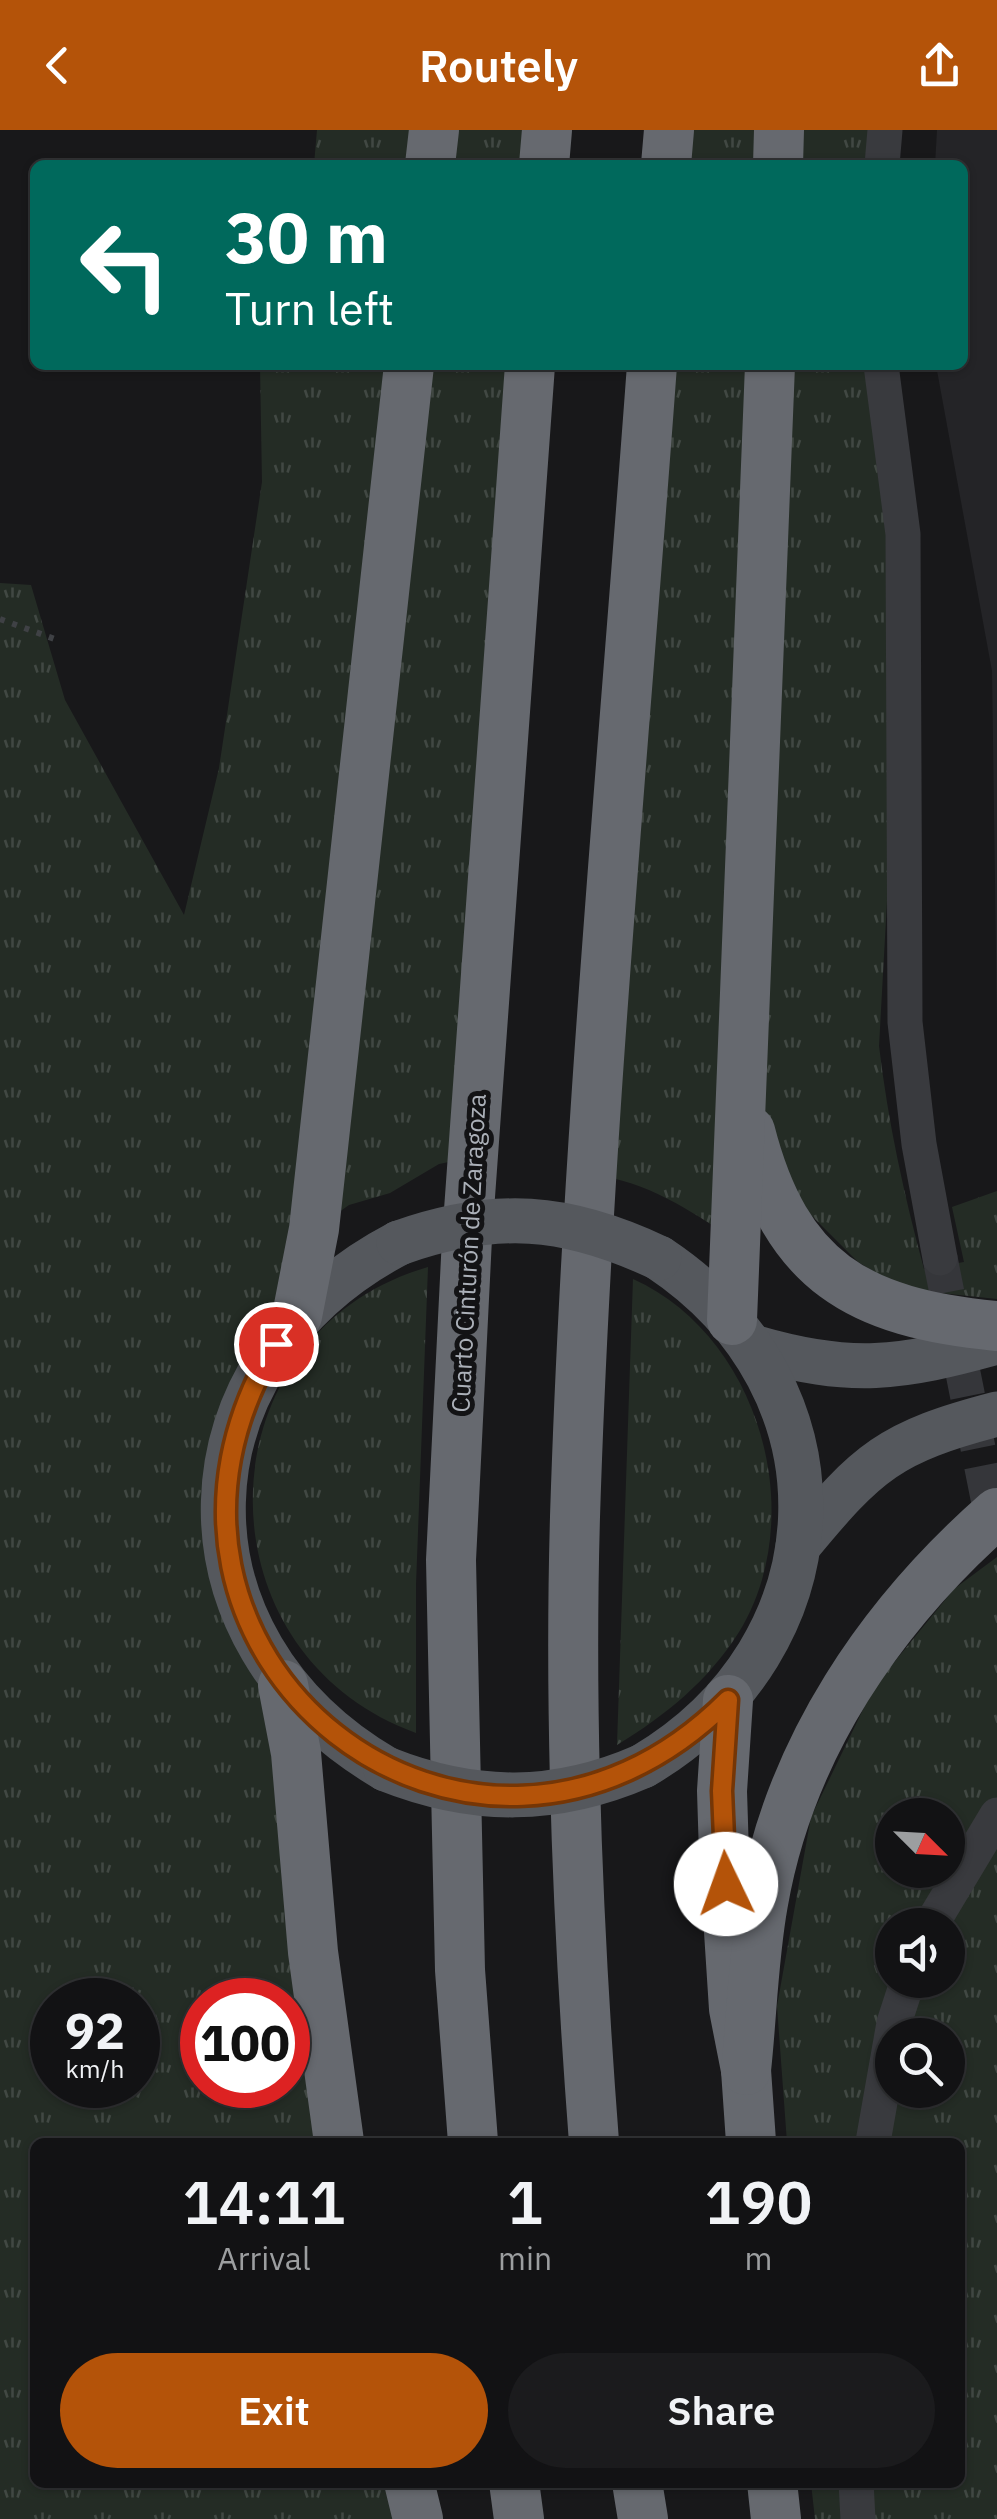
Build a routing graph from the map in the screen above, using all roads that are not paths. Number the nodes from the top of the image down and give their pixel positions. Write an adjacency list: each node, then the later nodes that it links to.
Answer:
1 (434, 130): 6 (highway)
2 (547, 130): 7 (highway)
3 (669, 130): 8 (highway)
4 (779, 130): 9 (highway)
5 (885, 130): 10 (street)
6 (431, 160)
7 (544, 160)
8 (666, 160)
9 (778, 160)
10 (882, 160)
11 (407, 370): 18 (highway)
12 (530, 370): 32 (highway, Cuarto Cinturón de Zaragoza)
13 (652, 370): 33 (highway)
14 (770, 370): 16 (highway)
15 (881, 370): 17 (street)
16 (741, 1096): 19 (highway); 20 (highway)
17 (940, 1258)
18 (298, 1316): 20 (main road, bridge); 25 (main road)
19 (997, 1326)
20 (742, 1334): 21 (main road); 24 (main road)
21 (997, 1342)
22 (997, 1414): 24 (main road)
23 (997, 1513): 30 (highway)
24 (798, 1546): 26 (main road)
25 (283, 1685): 26 (main road, bridge); 31 (highway)
26 (728, 1700): 30 (highway)
27 (997, 1816): 28 (street)
28 (941, 1908)
29 (902, 1998): 35 (street)
30 (746, 2070): 34 (highway)
31 (338, 2138)
32 (473, 2138)
33 (594, 2138)
34 (750, 2138)
35 (874, 2138)
36 (410, 2488): 41 (highway)
37 (515, 2488): 42 (highway)
38 (638, 2488): 43 (highway)
39 (773, 2488): 44 (highway)
40 (856, 2488): 45 (street)
41 (418, 2519)
42 (519, 2519)
43 (643, 2519)
44 (776, 2519)
45 (858, 2519)

